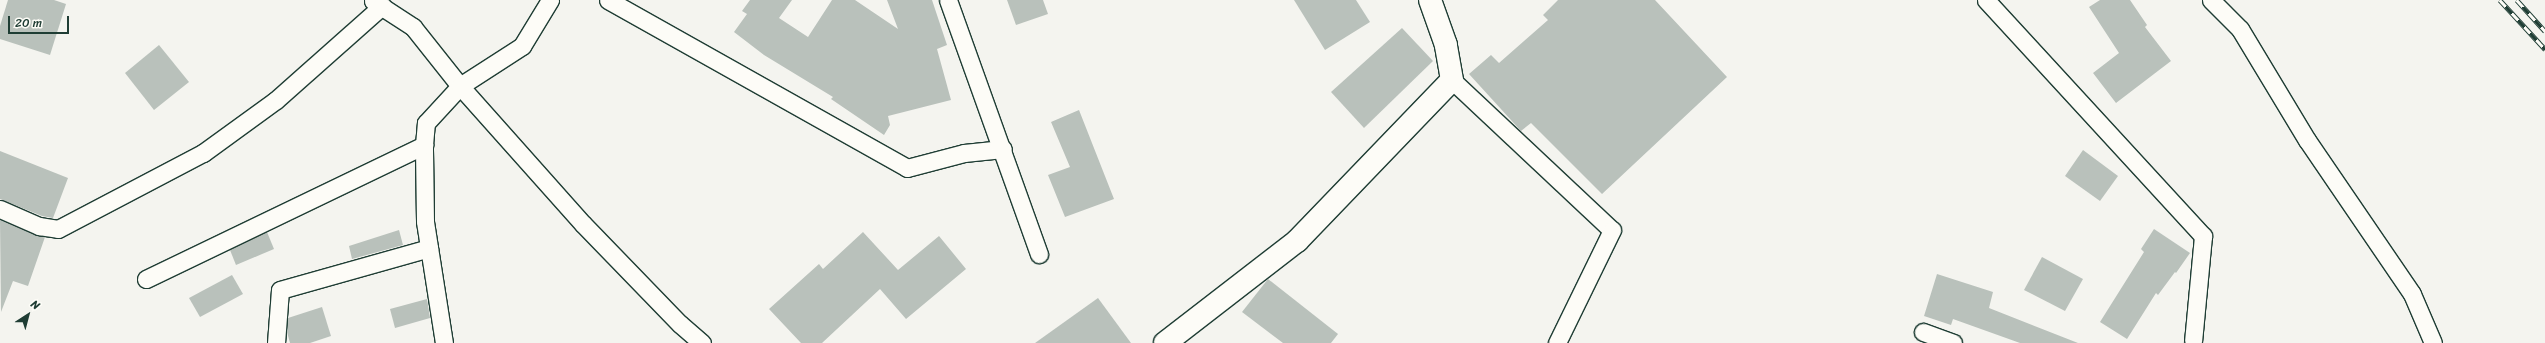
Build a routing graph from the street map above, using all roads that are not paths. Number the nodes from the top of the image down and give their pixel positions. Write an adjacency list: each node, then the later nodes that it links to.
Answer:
1 (550, 0): 9 (street)
2 (608, 0): 11 (street)
3 (948, 0): 11 (street)
4 (1430, 0): 8 (main road)
5 (1986, 0): 17 (street)
6 (2211, 0): 24 (street)
7 (377, 3): 9 (street); 12 (street)
8 (1452, 80): 21 (main road); 22 (street)
9 (460, 86): 10 (street); 20 (street)
10 (424, 145): 13 (street); 15 (street)
11 (1003, 149): 14 (street)
12 (0, 209)
13 (429, 248): 18 (street); 19 (street)
14 (1039, 254)
15 (146, 279)
16 (1923, 332): 23 (street)
17 (2193, 341)
18 (276, 343)
19 (444, 343)
20 (702, 343)
21 (1165, 343)
22 (1558, 343)
23 (1954, 343)
24 (2433, 343)

